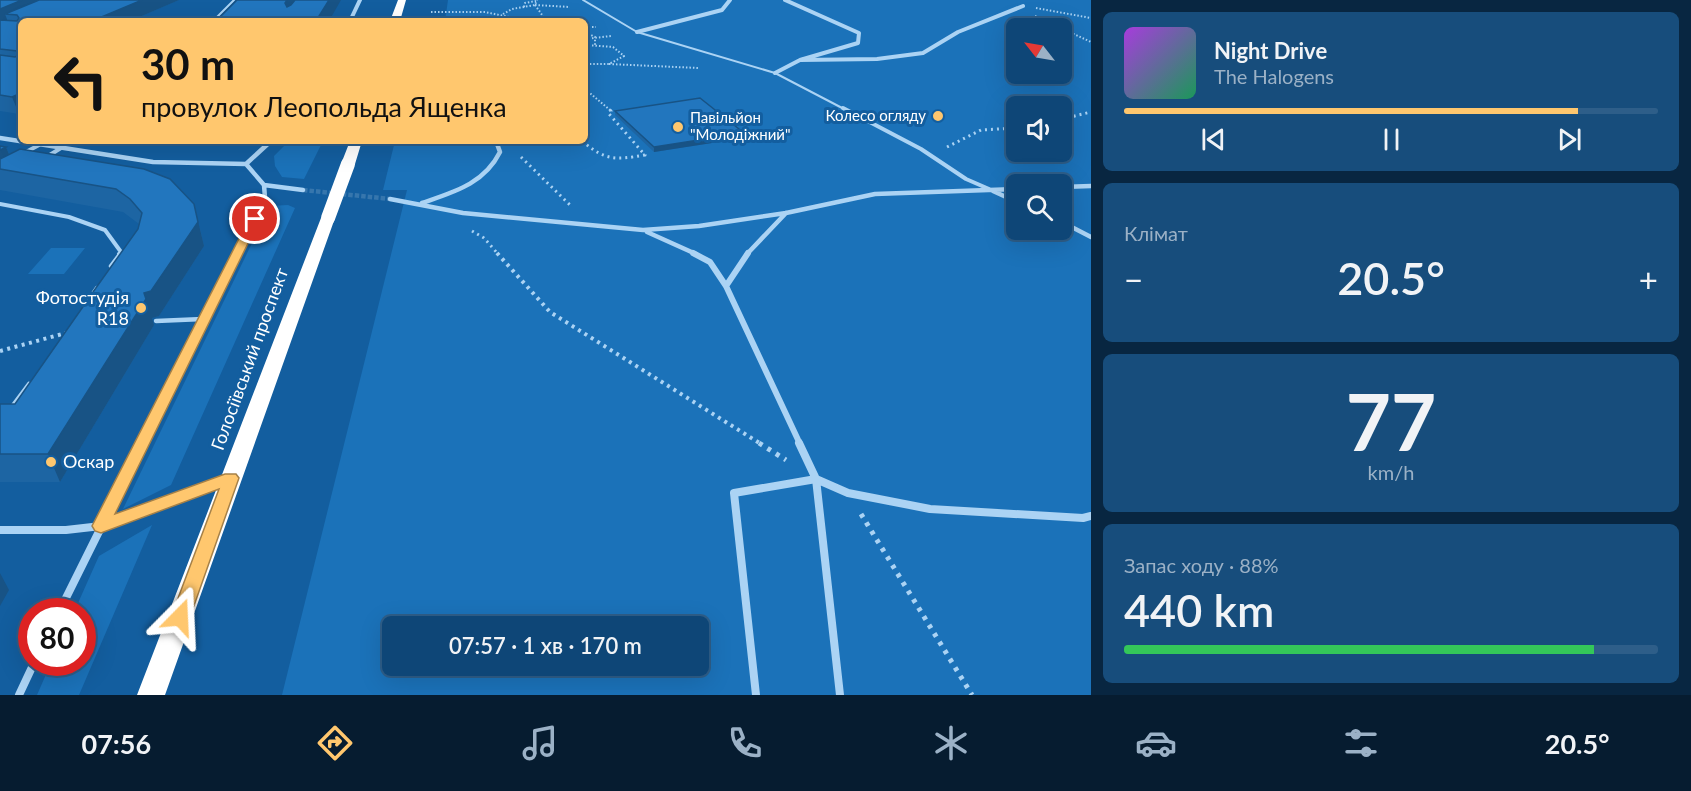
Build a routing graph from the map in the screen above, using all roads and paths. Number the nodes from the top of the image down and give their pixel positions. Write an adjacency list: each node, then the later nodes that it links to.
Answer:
1 (234, 0): 13 (lane)
2 (360, 0): 14 (street)
3 (402, 0): 15 (highway)
4 (537, 0): 8 (path); 10 (path)
5 (583, 0): 18 (lane)
6 (730, 0): 18 (street)
7 (785, 0): 25 (street)
8 (535, 5): 10 (path); 17 (path)
9 (1023, 6): 22 (path); 25 (street)
10 (524, 7): 12 (path)
11 (431, 12): 12 (path)
12 (502, 14): 16 (path)
13 (216, 18)
14 (351, 18)
15 (396, 18)
16 (517, 18)
17 (544, 18)
18 (637, 32): 29 (lane)
19 (588, 33): 20 (path)
20 (596, 37): 21 (path); 24 (path)
21 (588, 38)
22 (1091, 42)
23 (588, 45): 24 (path)
24 (595, 45): 27 (path)
25 (800, 60): 29 (street)
26 (588, 64): 27 (path)
27 (609, 64): 28 (path)
28 (705, 68)
29 (775, 73): 43 (lane)
30 (588, 92): 40 (path)
31 (1091, 112): 32 (path)
32 (1072, 117)
33 (1006, 129): 43 (path)
34 (0, 138): 35 (street)
35 (18, 141)
36 (33, 144): 41 (street)
37 (268, 144): 47 (street)
38 (355, 144): 73 (highway, Голосіївський проспект, bridge)
39 (497, 144): 57 (street)
40 (586, 144)
41 (39, 145): 42 (street); 44 (lane)
42 (61, 148): 46 (lane); 47 (street)
43 (930, 156): 51 (lane)
44 (18, 157)
45 (521, 157): 59 (path)
46 (39, 161)
47 (246, 165): 48 (street)
48 (264, 185): 53 (street); 67 (street)
49 (1091, 186): 50 (street)
50 (1072, 187)
51 (989, 189): 52 (street); 54 (street); 58 (street)
52 (1006, 189)
53 (303, 190)
54 (1006, 196)
55 (390, 200): 57 (street)
56 (0, 204): 64 (lane)
57 (421, 204): 59 (street)
58 (786, 213): 62 (street); 66 (street)
59 (591, 225): 62 (street)
60 (463, 226): 74 (path)
61 (1072, 227): 63 (street)
62 (643, 230): 66 (street)
63 (1091, 237)
64 (109, 270)
65 (103, 278): 69 (lane)
66 (726, 286): 74 (street)
67 (203, 319): 68 (lane); 77 (street)
68 (156, 321)
69 (66, 333): 70 (path)
70 (0, 351)
71 (33, 378): 72 (lane)
72 (6, 415)
73 (231, 478): 77 (street); 82 (highway, Голосіївський проспект)
74 (816, 478): 75 (street); 83 (street); 84 (street)
75 (848, 493): 76 (street); 85 (path)
76 (1091, 516)
77 (101, 526): 78 (street); 79 (street)
78 (0, 530)
79 (66, 598)
80 (28, 676): 81 (street)
81 (19, 695)
82 (151, 695)
83 (756, 695)
84 (840, 695)
85 (972, 695)

